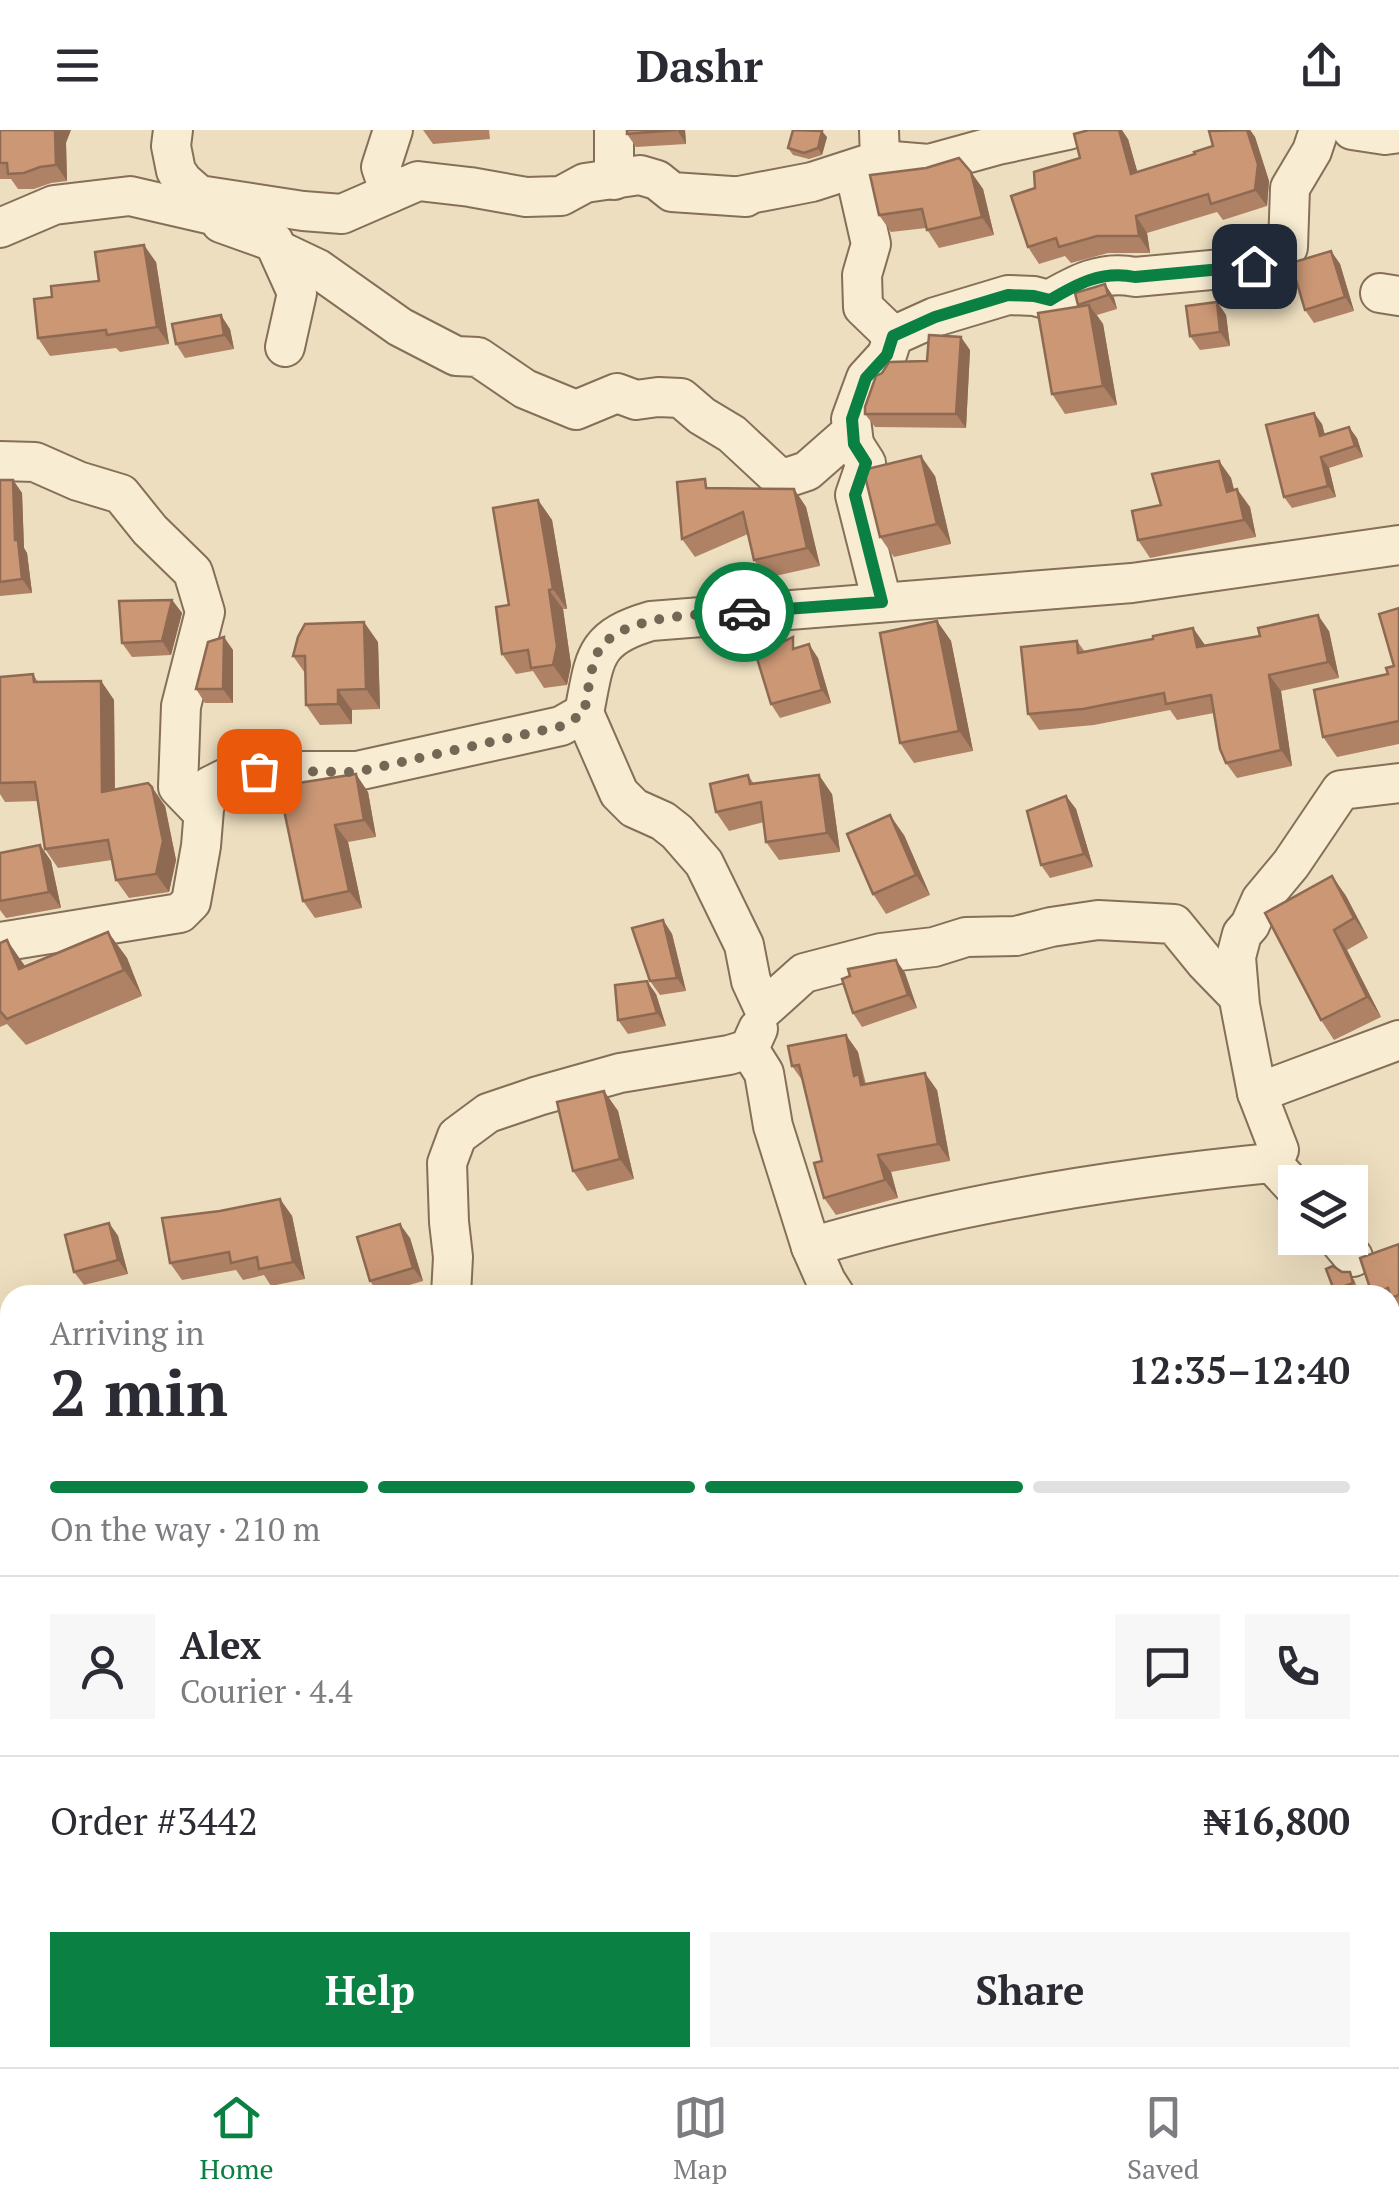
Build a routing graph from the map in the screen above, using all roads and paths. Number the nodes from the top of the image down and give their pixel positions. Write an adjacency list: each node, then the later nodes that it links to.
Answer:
1 (172, 130): 12 (street)
2 (393, 130): 11 (street)
3 (614, 130): 10 (street)
4 (1068, 130): 8 (street)
5 (1319, 130): 15 (street)
6 (1352, 130): 7 (street)
7 (1399, 133)
8 (1030, 134): 9 (street)
9 (871, 153): 10 (street); 15 (street)
10 (614, 180): 11 (street)
11 (390, 193): 12 (street)
12 (239, 207): 13 (street); 14 (street)
13 (0, 228)
14 (278, 250): 16 (street); 17 (street)
15 (893, 336): 17 (street)
16 (285, 348)
17 (854, 444): 20 (street)
18 (0, 461): 23 (street)
19 (1399, 545): 20 (street)
20 (882, 602): 21 (street)
21 (584, 713): 23 (street); 26 (street)
22 (1399, 783): 25 (street)
23 (204, 814): 24 (street)
24 (0, 942)
25 (1239, 997): 26 (street); 29 (street)
26 (770, 1004): 28 (street)
27 (1399, 1040): 29 (street)
28 (748, 1049): 32 (street); 33 (street)
29 (1256, 1093): 30 (street)
30 (1282, 1165)
31 (1278, 1176): 32 (street)
32 (811, 1247): 34 (street)
33 (452, 1285)
34 (829, 1285)

